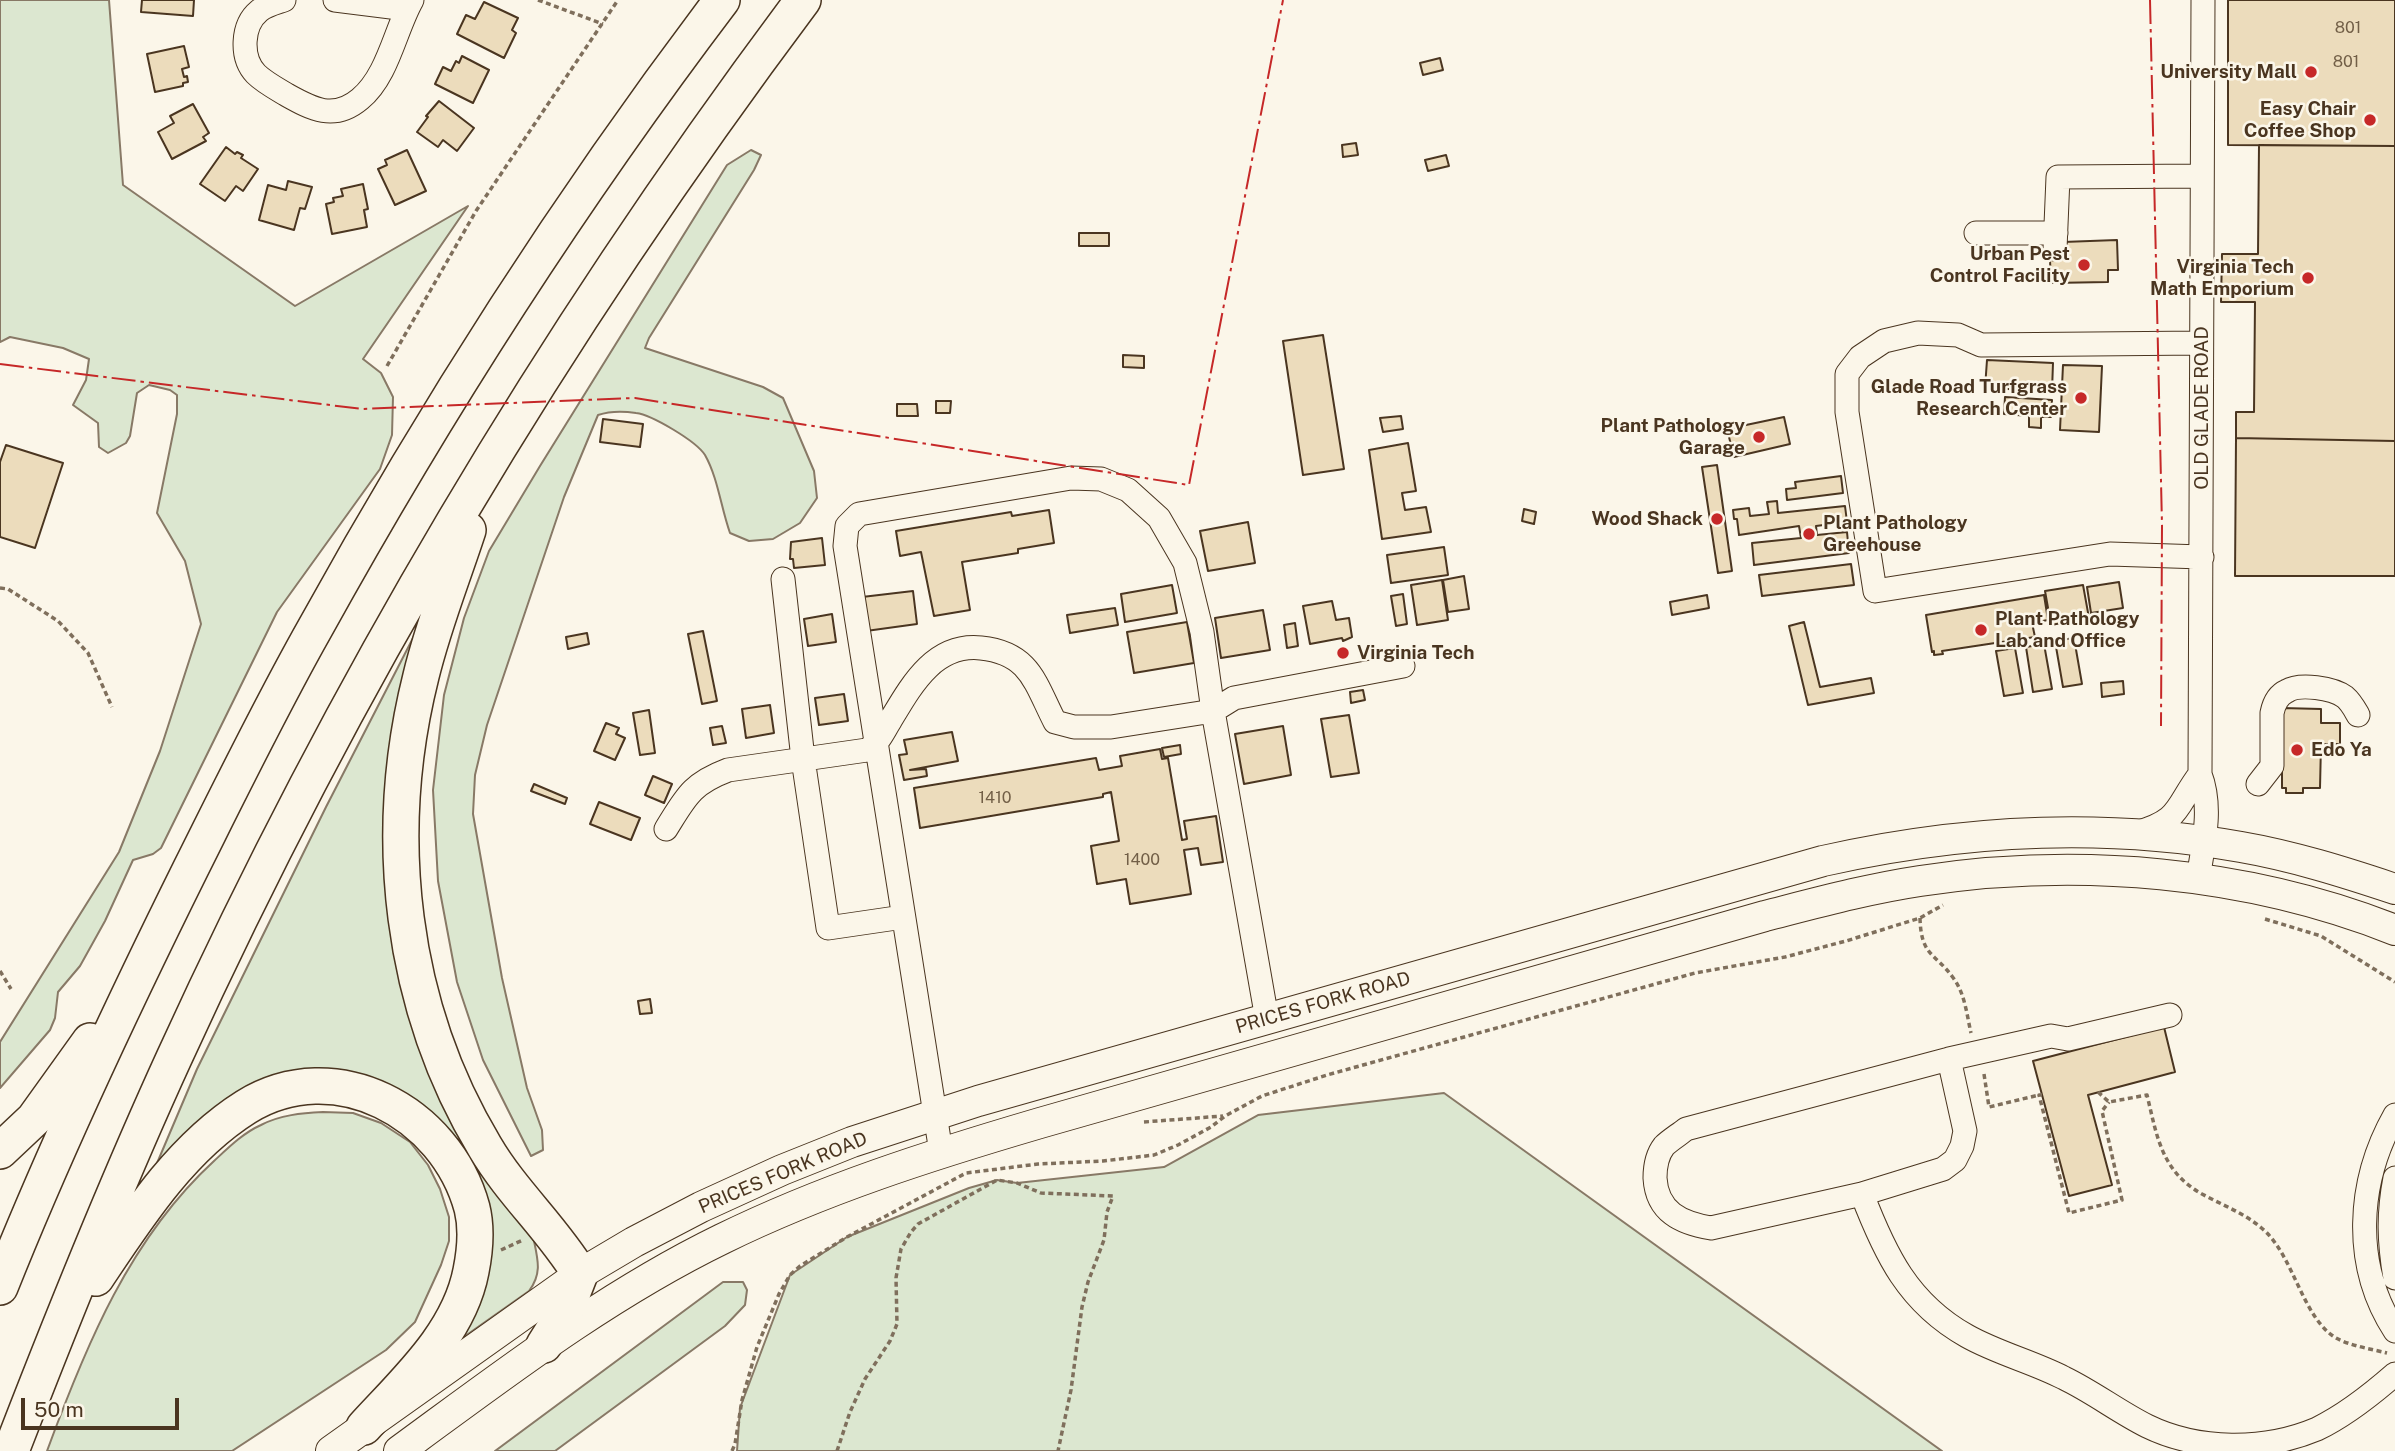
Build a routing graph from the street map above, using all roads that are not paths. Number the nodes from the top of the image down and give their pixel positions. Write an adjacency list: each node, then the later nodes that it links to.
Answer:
1 (284, 0): 6 (street)
2 (335, 0): 6 (street)
3 (722, 0): 27 (highway)
4 (803, 0): 10 (highway)
5 (2203, 0): 7 (street, OLD GLADE ROAD)
6 (410, 5)
7 (2202, 176): 8 (street); 9 (street, OLD GLADE ROAD)
8 (1976, 233)
9 (2202, 343): 11 (street, OLD GLADE ROAD); 11 (street)
10 (486, 470): 37 (highway); 41 (highway)
11 (2202, 557): 18 (street, OLD GLADE ROAD)
12 (783, 579): 17 (street)
13 (1403, 666): 14 (street)
14 (1213, 711): 16 (street); 16 (street); 29 (street)
15 (2358, 715): 19 (street)
16 (876, 745): 17 (street); 25 (street)
17 (803, 759): 20 (street); 25 (street)
18 (2200, 774): 21 (street); 22 (street, OLD GLADE ROAD)
19 (2258, 784)
20 (666, 830)
21 (2134, 833): 22 (main road, PRICES FORK ROAD); 29 (main road, PRICES FORK ROAD)
22 (2203, 841): 23 (street, OLD GLADE ROAD); 24 (main road, PRICES FORK ROAD)
23 (2198, 880): 26 (main road, PRICES FORK ROAD); 34 (main road, PRICES FORK ROAD)
24 (2395, 889)
25 (902, 917): 31 (street)
26 (2395, 930)
27 (133, 985): 33 (highway); 39 (highway)
28 (2170, 1015): 30 (street)
29 (1267, 1019): 31 (main road, PRICES FORK ROAD)
30 (1949, 1059): 36 (street); 36 (street)
31 (933, 1115): 34 (street); 37 (main road, PRICES FORK ROAD)
32 (2395, 1115): 40 (street)
33 (0, 1152)
34 (941, 1152): 42 (main road, PRICES FORK ROAD)
35 (2395, 1178): 38 (street)
36 (1862, 1194): 43 (street)
37 (580, 1274): 42 (highway); 44 (main road, PRICES FORK ROAD)
38 (2395, 1278)
39 (0, 1287)
40 (2395, 1331)
41 (54, 1342): 44 (highway); 45 (highway)
42 (544, 1345): 47 (main road, PRICES FORK ROAD)
43 (2395, 1374)
44 (364, 1427): 46 (main road, PRICES FORK ROAD)
45 (11, 1451)
46 (331, 1451)
47 (398, 1451)

